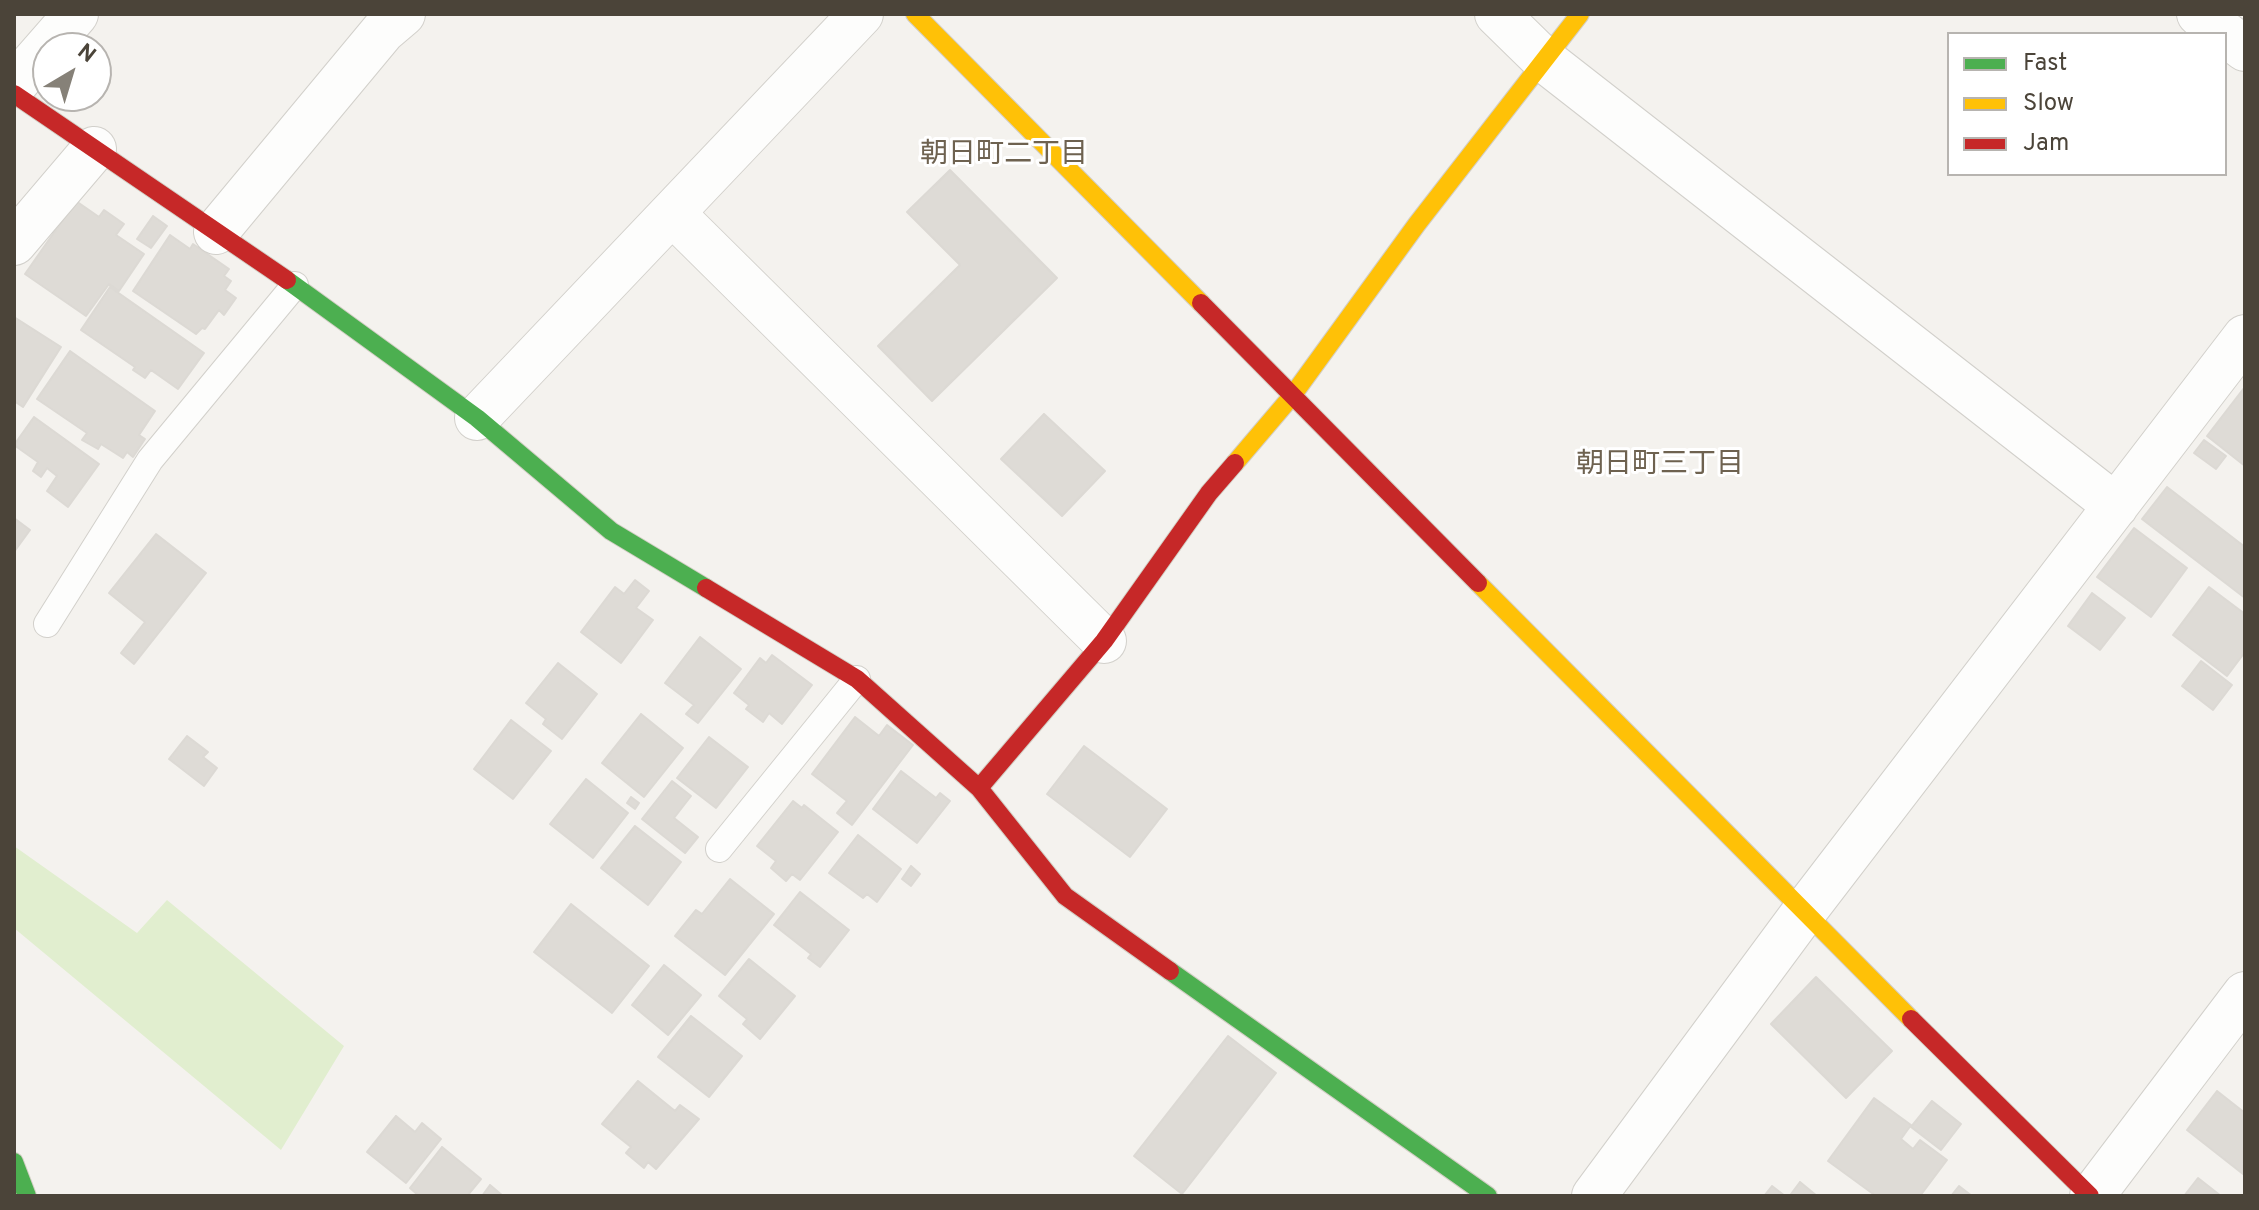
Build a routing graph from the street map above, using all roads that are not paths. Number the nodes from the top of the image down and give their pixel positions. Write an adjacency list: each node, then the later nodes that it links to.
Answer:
1 (76, 14): 12 (street)
2 (403, 14): 16 (street)
3 (861, 14): 15 (street)
4 (915, 14): 20 (main road)
5 (1497, 14): 11 (street)
6 (1580, 14): 11 (main road)
7 (2199, 14): 8 (street)
8 (2223, 32)
9 (2227, 35): 10 (street)
10 (2245, 49)
11 (1543, 59): 20 (main road); 22 (street)
12 (14, 85)
13 (14, 94): 14 (main road)
14 (94, 149): 16 (main road); 17 (street)
15 (672, 213): 21 (street); 24 (street)
16 (216, 232): 18 (main road)
17 (14, 243)
18 (295, 285): 21 (main road); 23 (lane)
19 (2245, 337): 22 (street)
20 (1292, 396): 24 (main road); 28 (main road)
21 (477, 418): 25 (main road)
22 (2116, 506): 28 (street)
23 (47, 624)
24 (1104, 641): 26 (main road)
25 (857, 679): 26 (main road); 27 (lane)
26 (979, 788): 32 (main road)
27 (719, 849)
28 (1804, 912): 33 (street); 34 (main road)
29 (2245, 994): 34 (street)
30 (14, 1162): 31 (main road)
31 (27, 1196)
32 (1488, 1196)
33 (1594, 1196)
34 (2091, 1196)

